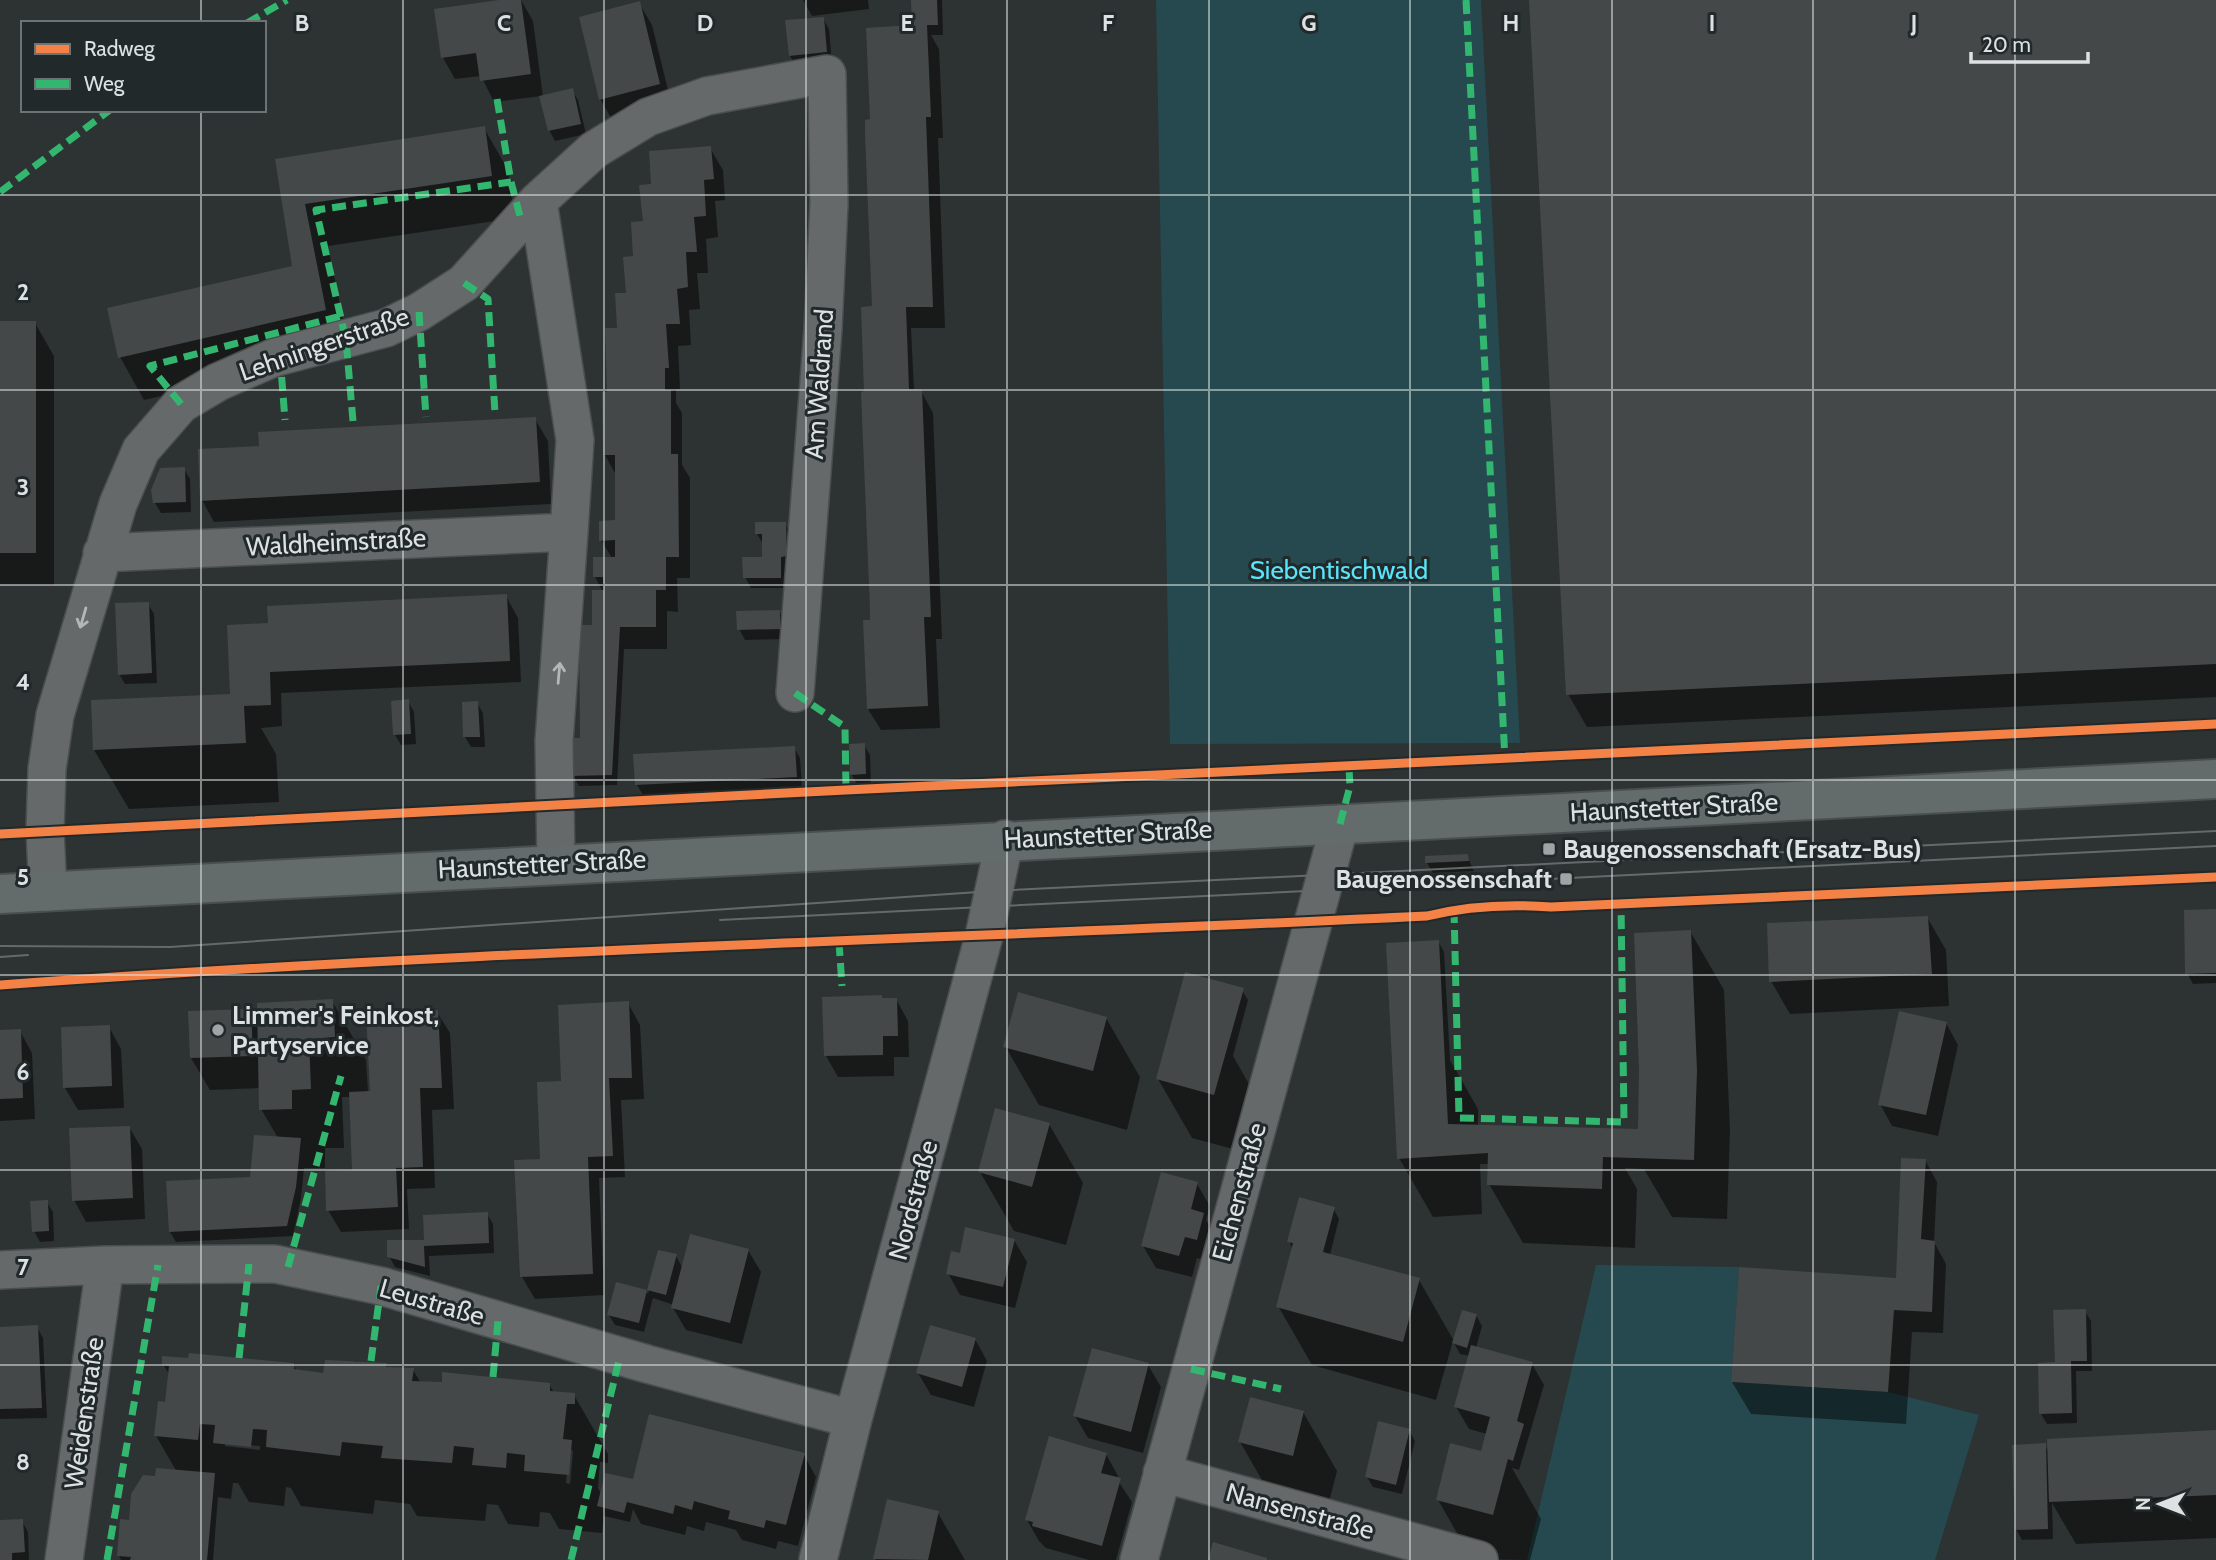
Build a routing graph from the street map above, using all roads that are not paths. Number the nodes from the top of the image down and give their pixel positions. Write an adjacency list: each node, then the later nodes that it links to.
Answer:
1 (827, 74): 2 (street, Lehningerstraße); 5 (street, Am Waldrand)
2 (538, 201): 3 (street); 4 (street, Lehningerstraße)
3 (569, 532): 4 (street, Waldheimstraße); 9 (street, one-way to 3)
4 (102, 553): 10 (street, Lehningerstraße, one-way to 10)
5 (795, 693)
6 (2216, 779): 7 (main road, Haunstetter Straße)
7 (1340, 824): 8 (main road, Haunstetter Straße); 15 (street, Eichenstraße)
8 (1005, 839): 9 (main road, Haunstetter Straße); 14 (street, Nordstraße)
9 (556, 863): 10 (main road, Haunstetter Straße)
10 (48, 891): 11 (main road, Haunstetter Straße)
11 (0, 894)
12 (105, 1265): 13 (street, Leustraße); 14 (street, Leustraße); 16 (street, Weidenstraße)
13 (0, 1270)
14 (853, 1419): 17 (street, Nordstraße)
15 (1162, 1473): 18 (street, Eichenstraße); 19 (street, Nansenstraße)
16 (64, 1560)
17 (818, 1560)
18 (1139, 1560)
19 (1479, 1560)

